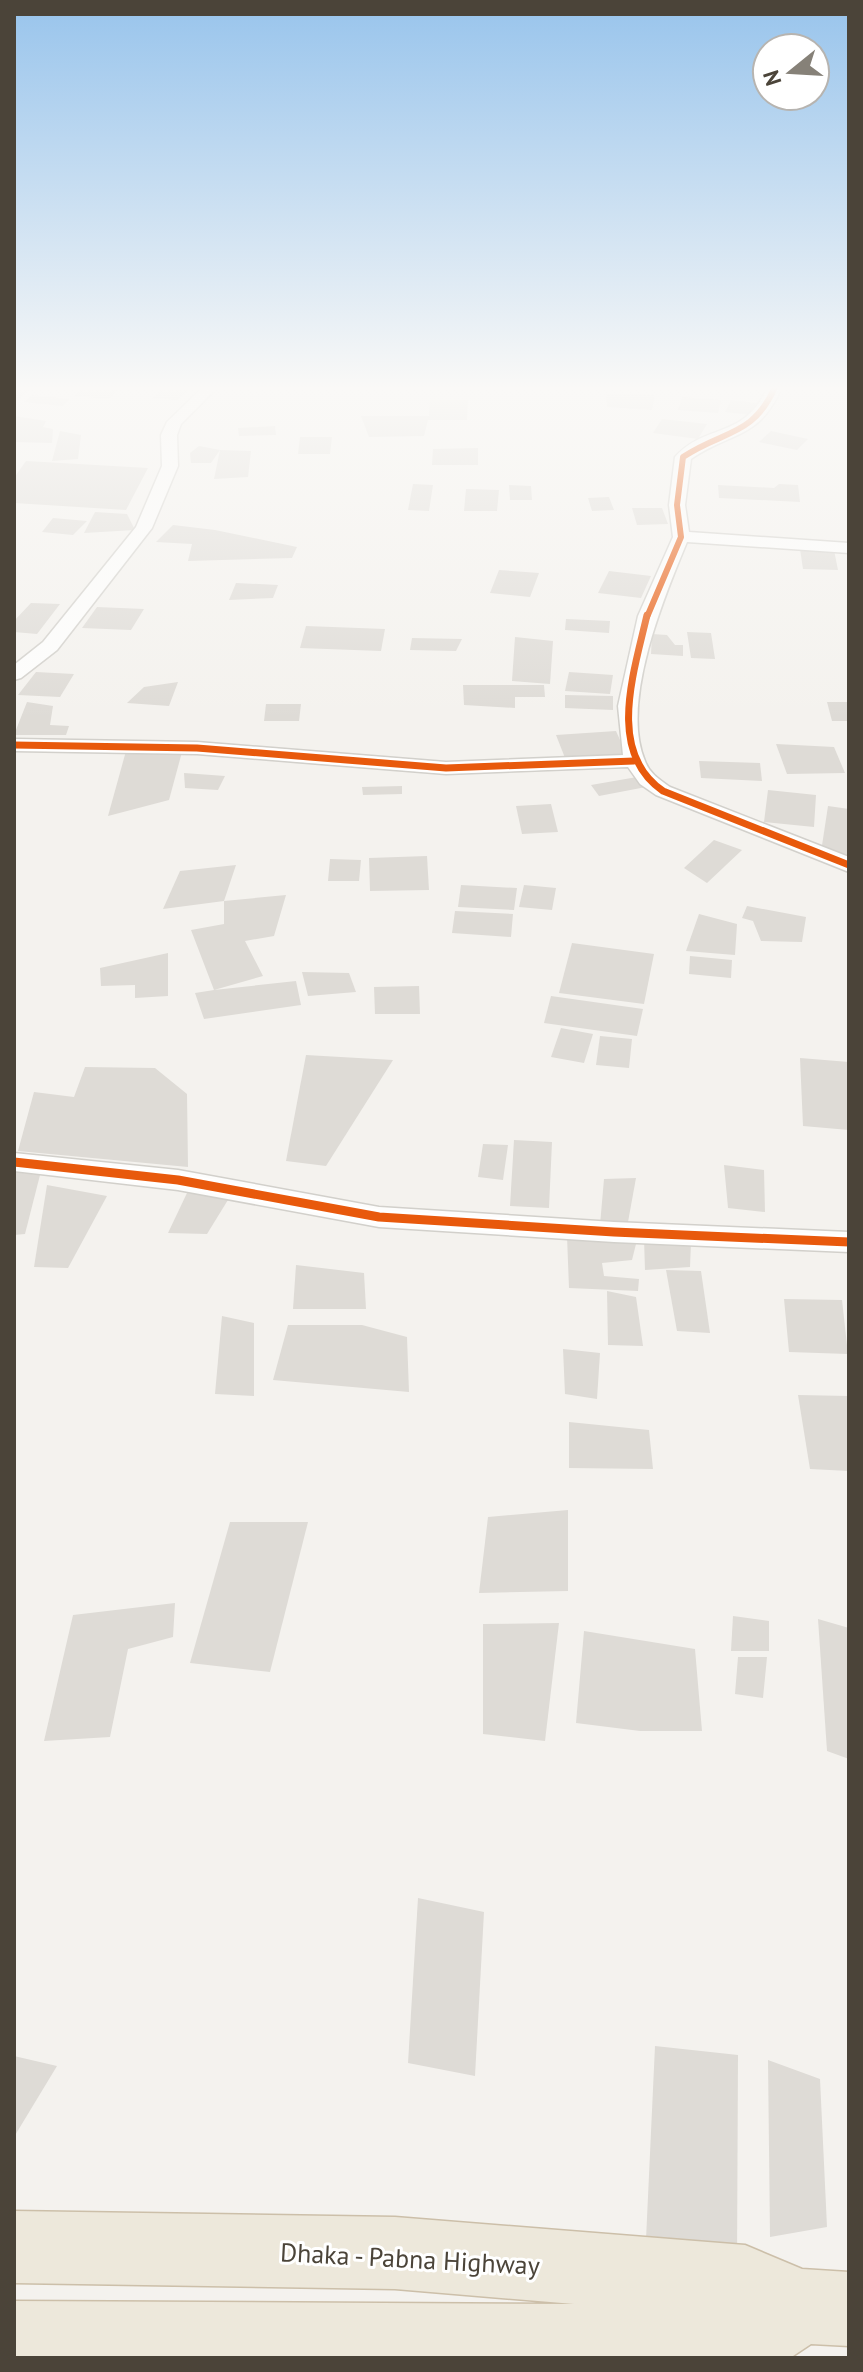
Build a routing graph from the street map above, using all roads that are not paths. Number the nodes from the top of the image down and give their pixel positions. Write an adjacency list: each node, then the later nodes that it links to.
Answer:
1 (157, 498): 5 (street)
2 (678, 498): 3 (street)
3 (681, 537): 4 (street); 7 (street)
4 (849, 548)
5 (14, 674)
6 (14, 745): 7 (street)
7 (634, 761): 8 (street)
8 (849, 865)
9 (14, 1162): 10 (street)
10 (849, 1242)
11 (14, 2247): 12 (highway, Dhaka - Pabna Highway)
12 (799, 2319): 14 (highway, Dhaka - Pabna Highway)
13 (14, 2339): 14 (highway, Dhaka - Pabna Highway)
14 (390, 2349)

